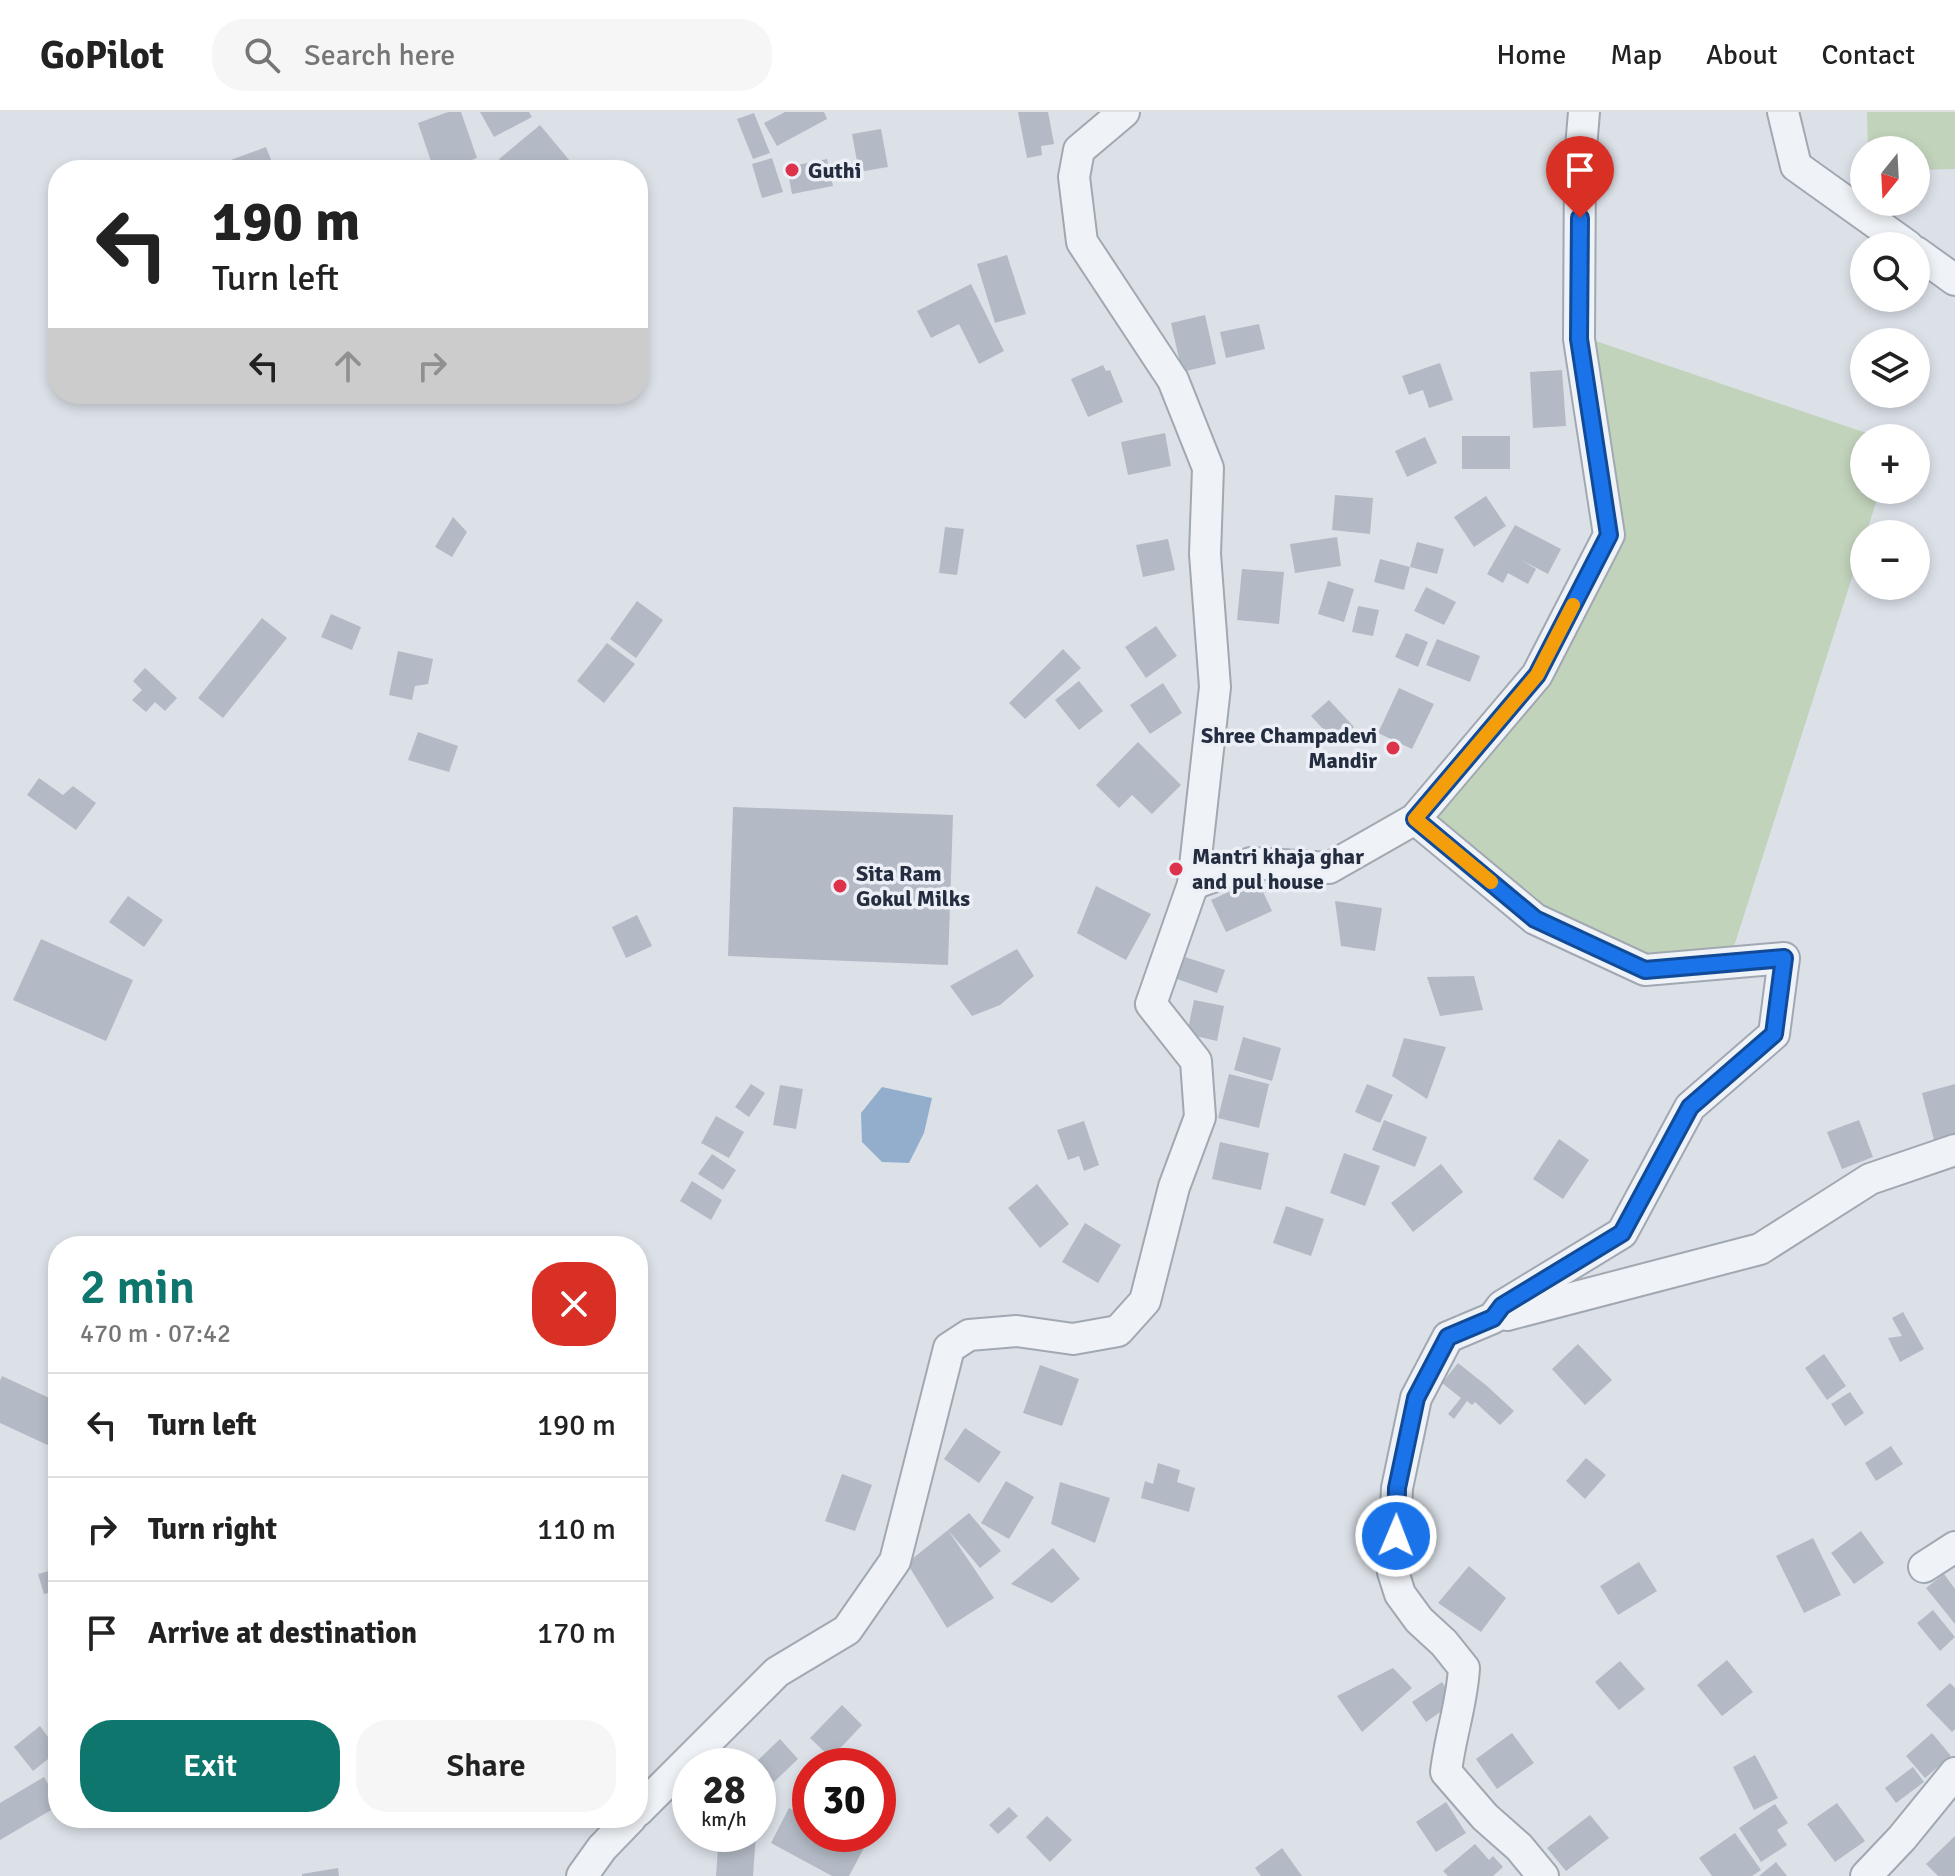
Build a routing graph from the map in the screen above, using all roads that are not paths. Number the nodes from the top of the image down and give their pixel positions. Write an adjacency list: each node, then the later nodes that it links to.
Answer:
1 (1124, 112): 8 (street)
2 (1584, 112): 7 (street)
3 (1783, 112): 4 (street)
4 (1888, 232)
5 (1930, 262): 6 (street)
6 (1955, 280)
7 (1415, 819): 8 (street); 10 (street)
8 (1193, 884): 14 (street)
9 (1955, 1150): 10 (street)
10 (1493, 1318): 17 (street)
11 (1955, 1547): 12 (street)
12 (1924, 1567)
13 (1955, 1773): 18 (street)
14 (648, 1801)
15 (621, 1828): 16 (street)
16 (582, 1876)
17 (1543, 1876)
18 (1866, 1876)

